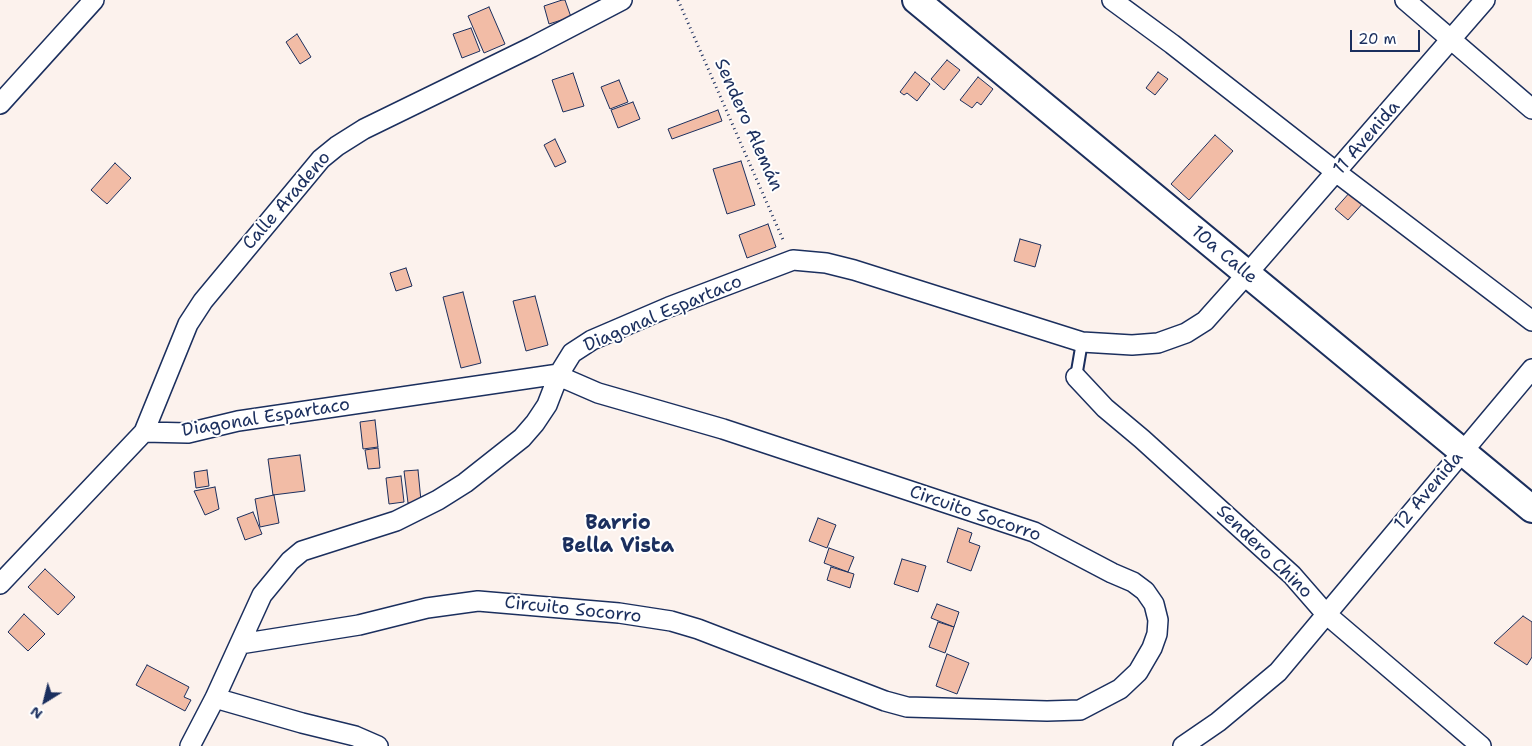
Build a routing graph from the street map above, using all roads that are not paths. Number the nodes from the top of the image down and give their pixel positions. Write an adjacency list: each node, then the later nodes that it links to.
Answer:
1 (94, 0): 8 (street)
2 (622, 0): 17 (street, Calle Aradeno)
3 (916, 0): 11 (street, 10a Calle)
4 (1112, 0): 10 (street)
5 (1405, 0): 7 (street)
6 (1485, 0): 7 (street, 11 Avenida)
7 (1451, 40): 9 (street); 10 (street, 11 Avenida)
8 (0, 104)
9 (1532, 109)
10 (1336, 172): 11 (street, 11 Avenida); 12 (street)
11 (1247, 274): 13 (street, Diagonal Espartaco); 18 (street, 10a Calle)
12 (1532, 321)
13 (1082, 342): 15 (street, Diagonal Espartaco); 16 (lane, Sendero Chino)
14 (1532, 369): 18 (street, 12 Avenida)
15 (560, 374): 17 (street, Diagonal Espartaco); 22 (street); 22 (street, Circuito Socorro)
16 (1076, 377): 21 (street, Sendero Chino)
17 (144, 432): 20 (street)
18 (1463, 452): 19 (street, 10a Calle); 21 (street, 12 Avenida)
19 (1532, 509)
20 (0, 584)
21 (1326, 614): 26 (street, 12 Avenida); 27 (street, Sendero Chino)
22 (240, 644): 23 (street)
23 (215, 698): 24 (street); 25 (street)
24 (190, 746)
25 (378, 746)
26 (1183, 746)
27 (1481, 746)

